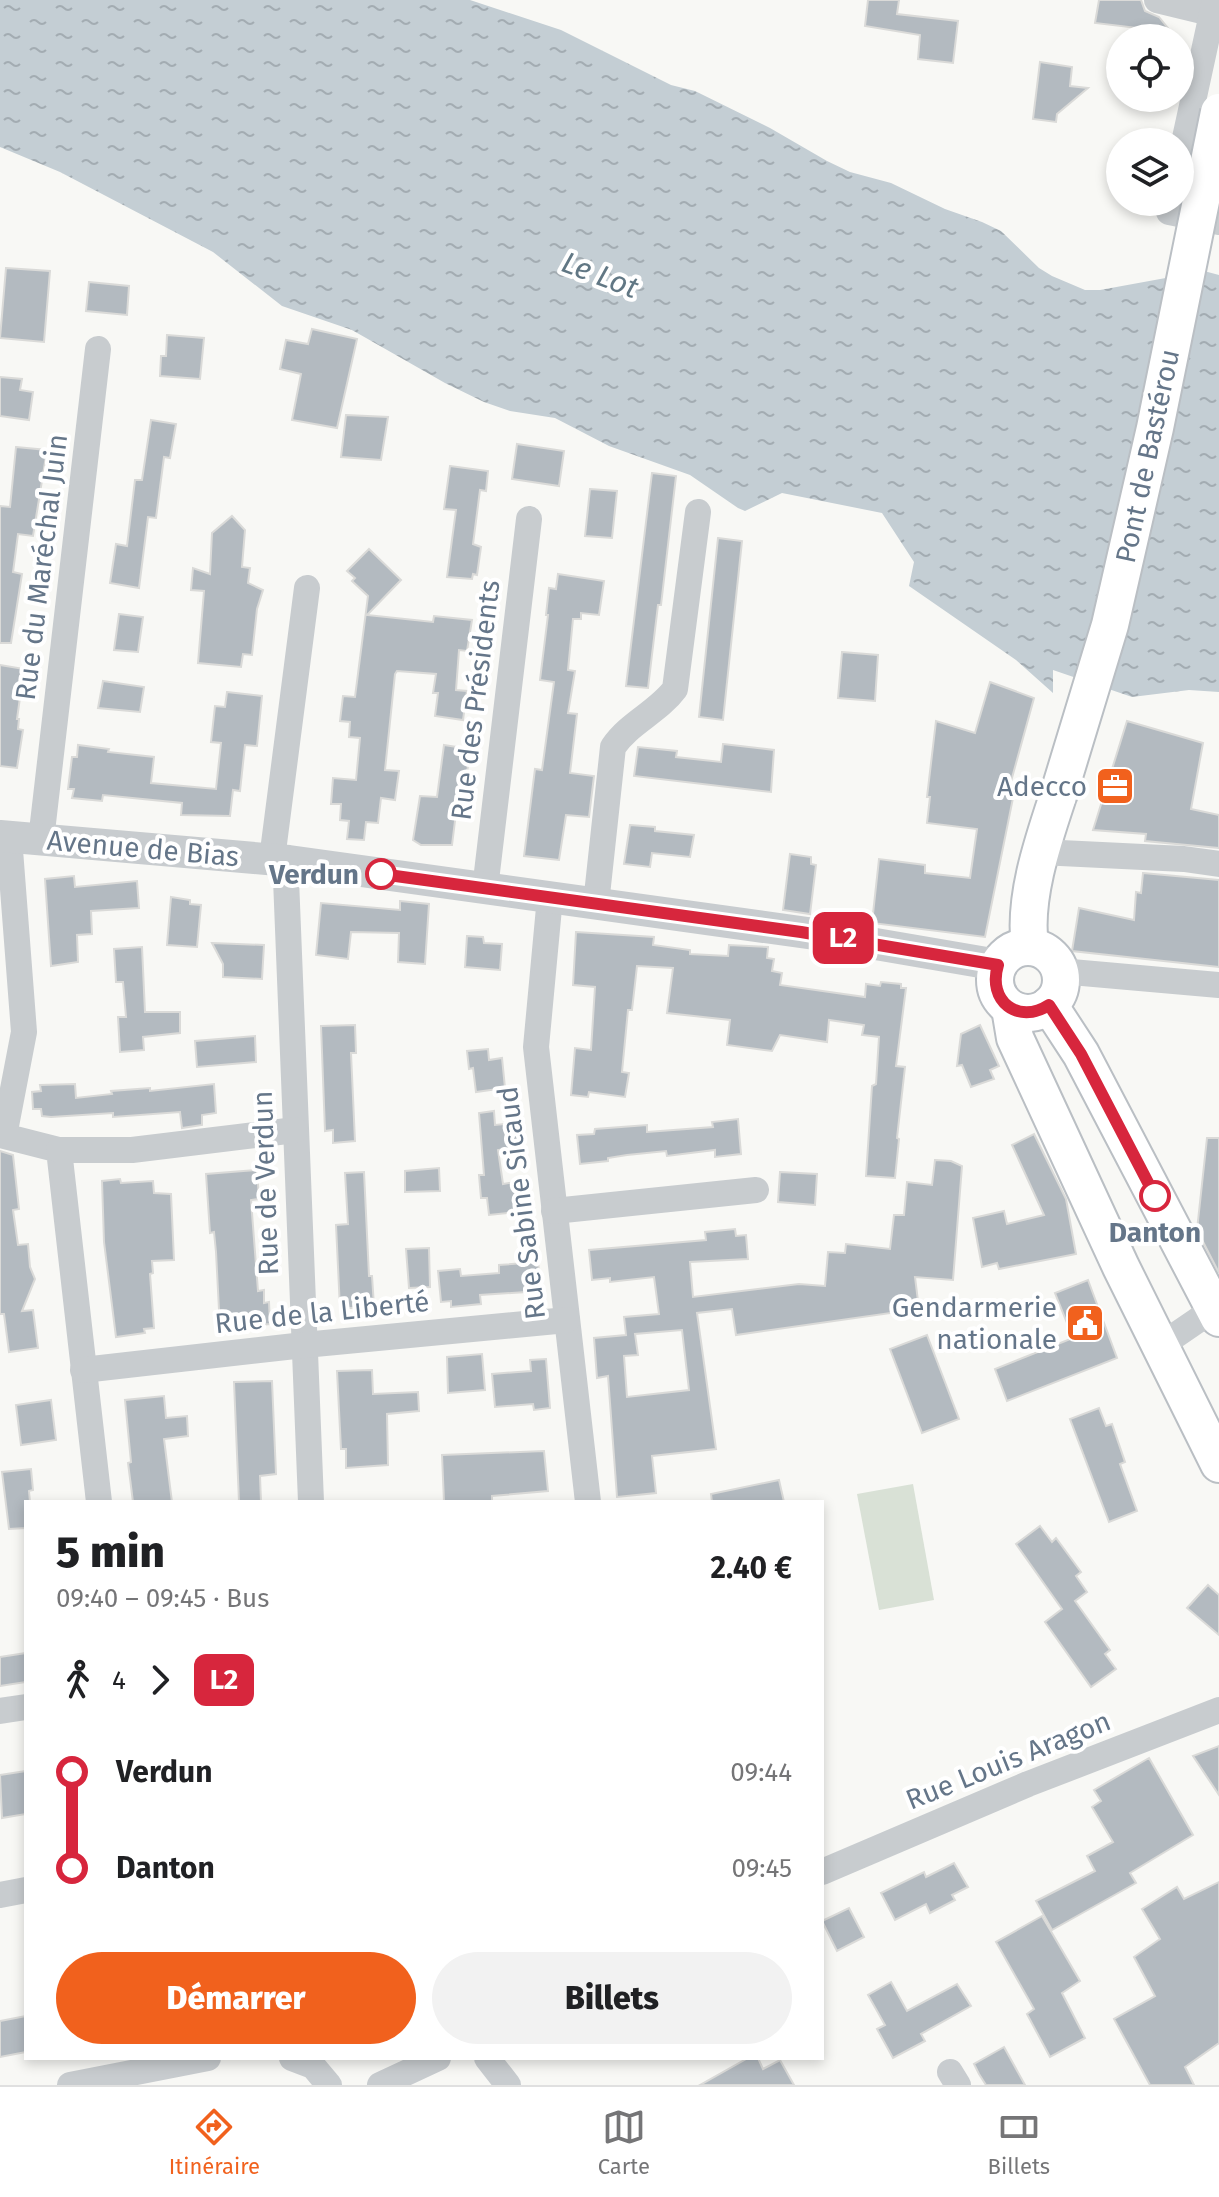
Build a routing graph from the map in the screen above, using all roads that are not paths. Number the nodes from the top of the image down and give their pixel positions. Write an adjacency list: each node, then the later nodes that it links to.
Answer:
1 (1157, 0): 2 (street)
2 (1215, 9): 4 (street)
3 (1219, 112): 13 (main road, Pont de Bastérou, bridge)
4 (1188, 128)
5 (1219, 166): 6 (street)
6 (1213, 221)
7 (98, 349): 12 (street, Rue du Maréchal Juin)
8 (698, 512): 18 (street)
9 (529, 519): 16 (street, Rue des Présidents)
10 (307, 588): 14 (street, Rue de Verdun)
11 (4, 836): 12 (street, Avenue de Bias); 26 (street)
12 (41, 840): 14 (street, Avenue de Bias)
13 (1040, 852): 15 (street); 19 (main road, Pont de Bastérou)
14 (280, 860): 16 (street, Avenue de Bias); 25 (street, Rue de Verdun)
15 (1219, 864)
16 (485, 889): 17 (street, Avenue de Bias)
17 (550, 897): 18 (street, Avenue de Bias); 29 (street, Rue Sabine Sicaud)
18 (596, 904): 20 (street, Avenue de Bias)
19 (1030, 946): 20 (main road); 21 (main road)
20 (998, 965): 24 (main road)
21 (1060, 971): 22 (street); 23 (main road)
22 (1219, 985)
23 (1049, 1005): 24 (main road); 30 (main road)
24 (1010, 1008): 33 (main road)
25 (295, 1130): 27 (street); 32 (street, Rue de Verdun)
26 (2, 1135): 27 (street)
27 (59, 1150): 34 (street)
28 (756, 1190): 29 (street)
29 (554, 1211): 31 (street, Rue Sabine Sicaud)
30 (1217, 1312): 33 (street)
31 (567, 1320): 32 (street, Rue de la Liberté); 38 (street, Rue Sabine Sicaud)
32 (304, 1345): 34 (street, Rue de la Liberté); 37 (street, Rue de Verdun)
33 (1160, 1346): 35 (main road)
34 (83, 1370): 36 (street)
35 (1219, 1464)
36 (99, 1500)
37 (311, 1500)
38 (588, 1500)
39 (24, 1707): 41 (street)
40 (1219, 1710): 42 (street, Rue Louis Aragon)
41 (0, 1711)
42 (824, 1871)
43 (24, 1890): 44 (street)
44 (0, 1895)
45 (198, 2060): 49 (street)
46 (297, 2060): 50 (street)
47 (434, 2060): 51 (street)
48 (489, 2060): 52 (street)
49 (70, 2085)
50 (329, 2085)
51 (380, 2085)
52 (508, 2085)

